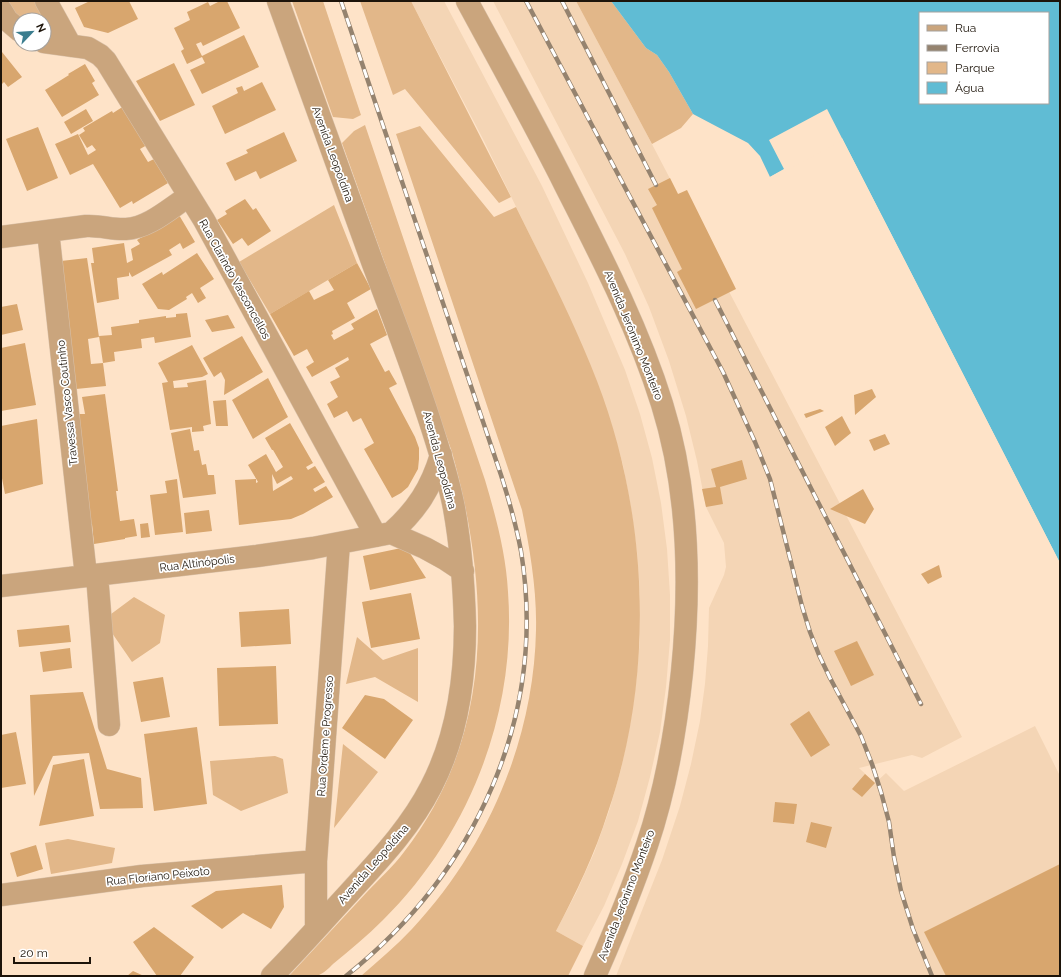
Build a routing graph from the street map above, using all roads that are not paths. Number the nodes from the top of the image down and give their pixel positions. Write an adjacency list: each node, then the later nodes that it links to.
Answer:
1 (46, 1): 7 (street)
2 (278, 1): 11 (street, Avenida Leopoldina)
3 (467, 1): 22 (street, Avenida Jerônimo Monteiro)
4 (1, 10): 5 (street)
5 (12, 24)
6 (52, 43): 7 (street, Rua Clarindo Vasconcellos)
7 (71, 46): 8 (street, Rua Clarindo Vasconcellos)
8 (189, 196): 9 (street); 12 (street, Rua Clarindo Vasconcellos)
9 (48, 231): 10 (street); 15 (street, Travessa Vasco Coutinho)
10 (1, 236)
11 (441, 455): 12 (street); 14 (street, Avenida Leopoldina)
12 (383, 535): 13 (street, Rua Altinópolis); 14 (street)
13 (339, 543): 15 (street, Rua Altinópolis); 18 (street, Rua Ordem e Progresso)
14 (462, 572): 20 (street, Avenida Leopoldina)
15 (92, 576): 16 (street, Rua Altinópolis); 17 (street, Travessa Vasco Coutinho)
16 (1, 586)
17 (109, 725)
18 (316, 861): 19 (street, Rua Floriano Peixoto); 20 (street, Rua Ordem e Progresso)
19 (1, 895)
20 (316, 928): 21 (street, Avenida Leopoldina)
21 (272, 976)
22 (595, 976)

